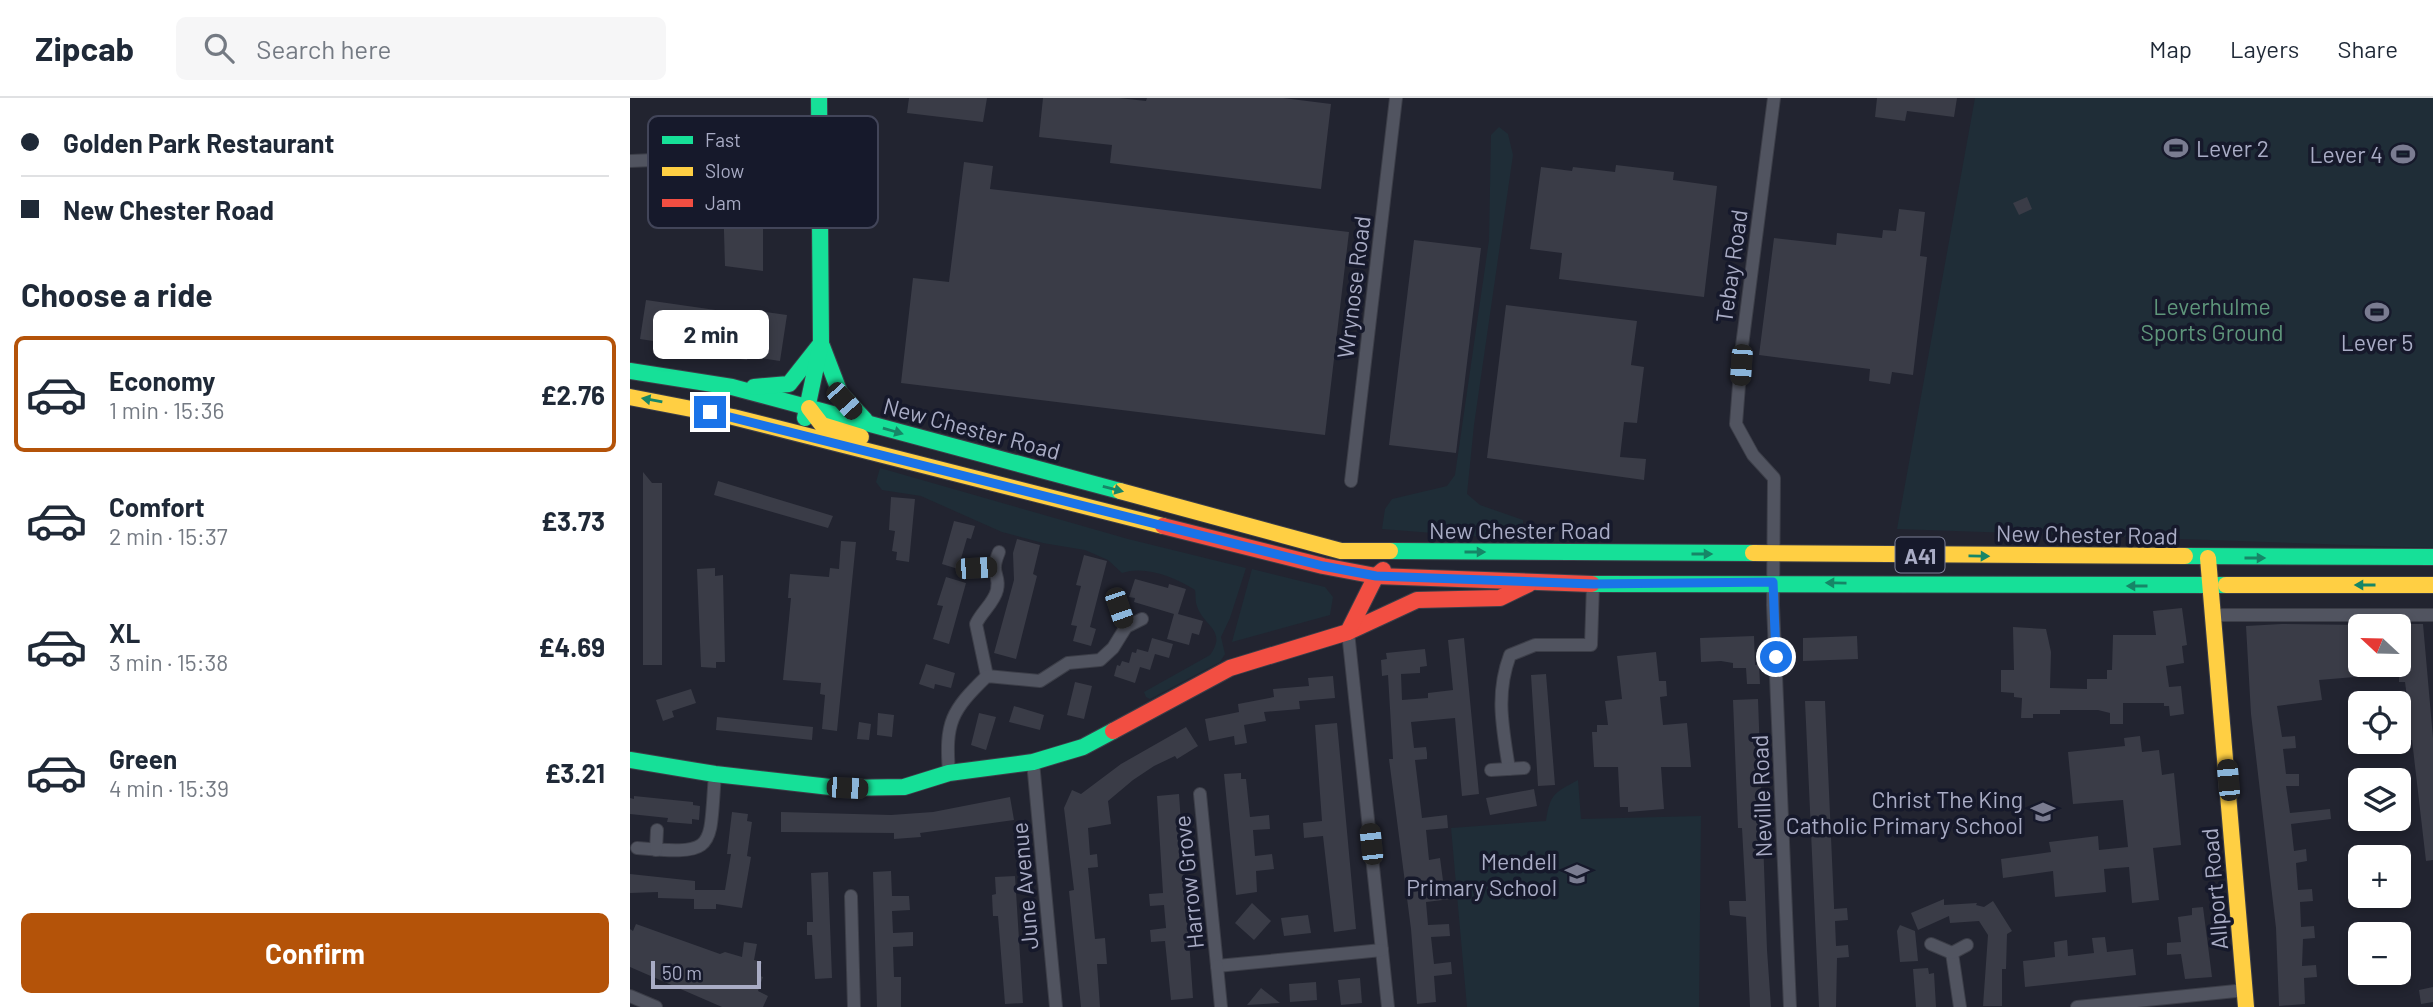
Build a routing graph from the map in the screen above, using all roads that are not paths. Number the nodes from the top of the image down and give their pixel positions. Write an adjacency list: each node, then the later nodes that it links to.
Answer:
1 (819, 98): 4 (main road)
2 (1396, 98): 15 (street, Wrynose Road)
3 (1774, 98): 20 (street, Tebay Road)
4 (819, 116)
5 (648, 159): 6 (street)
6 (630, 160)
7 (819, 228): 8 (main road)
8 (821, 343): 10 (main road); 12 (main road); 13 (main road)
9 (630, 371): 10 (main road, New Chester Road / A41)
10 (733, 387): 12 (main road, New Chester Road / A41)
11 (630, 397): 14 (main road, New Chester Road / A41, one-way to 11)
12 (809, 408): 13 (main road, New Chester Road / A41); 14 (main road); 16 (main road)
13 (868, 424): 17 (main road, New Chester Road / A41, one-way to 17)
14 (790, 432): 16 (main road, New Chester Road / A41)
15 (1351, 481)
16 (1138, 520): 25 (main road, New Chester Road / A41)
17 (1341, 551): 19 (main road, New Chester Road / A41); 25 (main road)
18 (999, 552): 23 (street)
19 (1406, 552): 20 (main road, New Chester Road / A41, one-way to 20); 25 (main road)
20 (1773, 554): 22 (main road, New Chester Road / A41, one-way to 22); 27 (street, Tebay Road); 29 (main road)
21 (2433, 557): 22 (main road, New Chester Road / A41, one-way to 21)
22 (2208, 558): 30 (main road, Allport Road)
23 (992, 567): 24 (street); 39 (street)
24 (976, 568)
25 (1376, 576): 26 (main road, New Chester Road / A41); 33 (main road); 38 (main road)
26 (1533, 582): 28 (main road, New Chester Road / A41); 33 (main road)
27 (1773, 582): 28 (main road, New Chester Road / A41); 29 (main road, New Chester Road / A41, one-way to 27); 64 (street, Neville Road)
28 (1593, 584): 43 (street)
29 (1882, 584): 30 (main road, New Chester Road / A41, one-way to 29)
30 (2210, 585): 31 (main road, New Chester Road / A41, one-way to 30); 34 (main road, Allport Road)
31 (2433, 585)
32 (1119, 608): 37 (street)
33 (1398, 610): 38 (main road)
34 (2213, 615): 35 (street); 57 (main road, Allport Road)
35 (2433, 615)
36 (1142, 619): 37 (street)
37 (1126, 627): 39 (street)
38 (1348, 632): 41 (main road); 54 (street)
39 (987, 676): 45 (street)
40 (630, 760): 46 (main road)
41 (1033, 762): 45 (main road); 61 (street, June Avenue)
42 (1524, 768): 43 (street)
43 (1509, 769): 44 (street)
44 (1492, 770)
45 (949, 773): 46 (main road)
46 (715, 774): 50 (street)
47 (1200, 794): 56 (street, Harrow Grove)
48 (657, 830): 50 (street)
49 (637, 848): 50 (street)
50 (656, 850)
51 (851, 896): 60 (street)
52 (1931, 944): 55 (street)
53 (1967, 945): 55 (street)
54 (1382, 950): 56 (street, Harrow Grove); 63 (street)
55 (1952, 953): 65 (street)
56 (1217, 966): 62 (street, Harrow Grove)
57 (2246, 990): 66 (street); 67 (main road, Allport Road)
58 (630, 996): 59 (street)
59 (656, 1007)
60 (854, 1007)
61 (1056, 1007)
62 (1221, 1007)
63 (1388, 1007)
64 (1790, 1007)
65 (1961, 1007)
66 (2077, 1007)
67 (2246, 1007)

